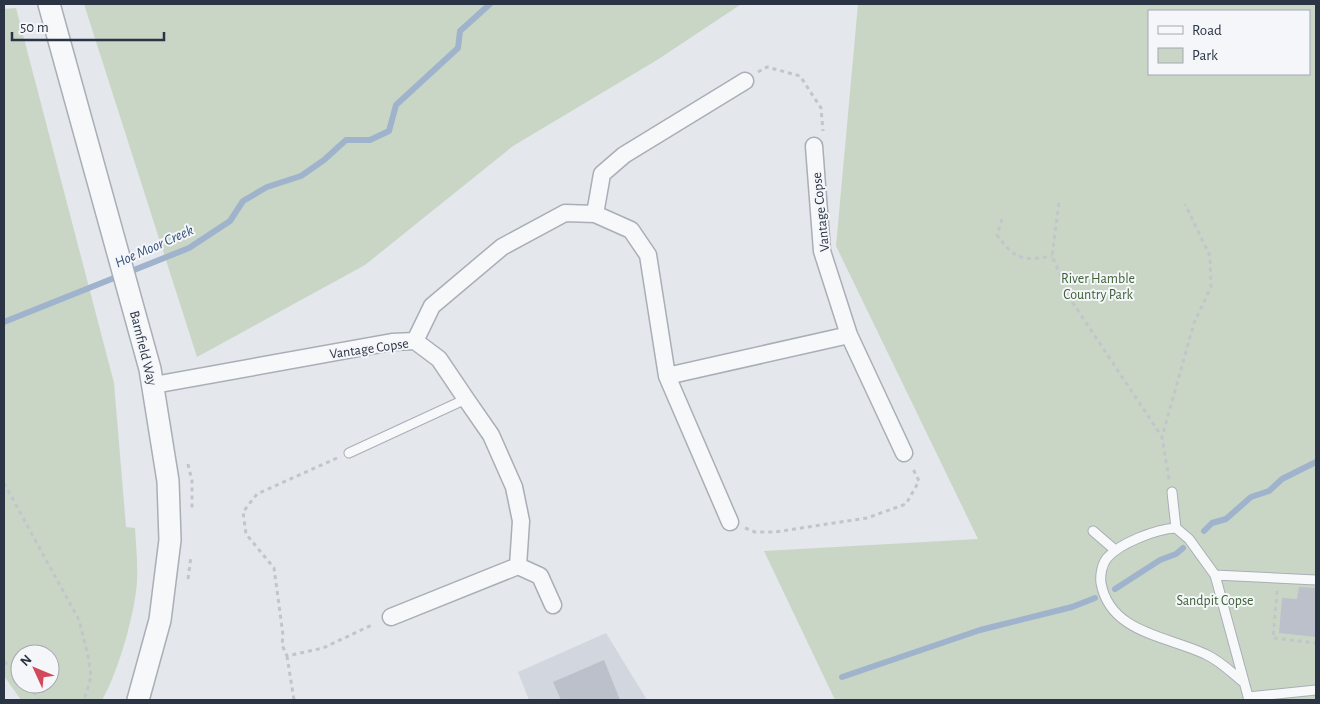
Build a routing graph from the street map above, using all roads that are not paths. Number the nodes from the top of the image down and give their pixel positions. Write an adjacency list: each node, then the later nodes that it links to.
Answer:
1 (48, 4): 8 (street, Barnfield Way)
2 (745, 81): 4 (street)
3 (814, 146): 5 (street, Vantage Copse)
4 (595, 214): 6 (street, Vantage Copse); 7 (street, Vantage Copse)
5 (850, 335): 7 (street); 11 (street, Vantage Copse)
6 (415, 341): 8 (street, Vantage Copse); 9 (street)
7 (667, 376): 13 (street, Vantage Copse)
8 (152, 377): 25 (street, Barnfield Way)
9 (466, 399): 10 (lane); 17 (street)
10 (349, 453)
11 (904, 453)
12 (1172, 492): 14 (lane)
13 (730, 522)
14 (1176, 528): 16 (lane); 18 (lane)
15 (1093, 531): 16 (lane)
16 (1115, 550): 22 (lane)
17 (518, 566): 20 (street); 21 (street)
18 (1215, 575): 19 (lane); 22 (lane)
19 (1316, 580)
20 (554, 604)
21 (391, 617)
22 (1242, 681): 24 (lane)
23 (1316, 690): 24 (lane)
24 (1248, 699)
25 (138, 700)

